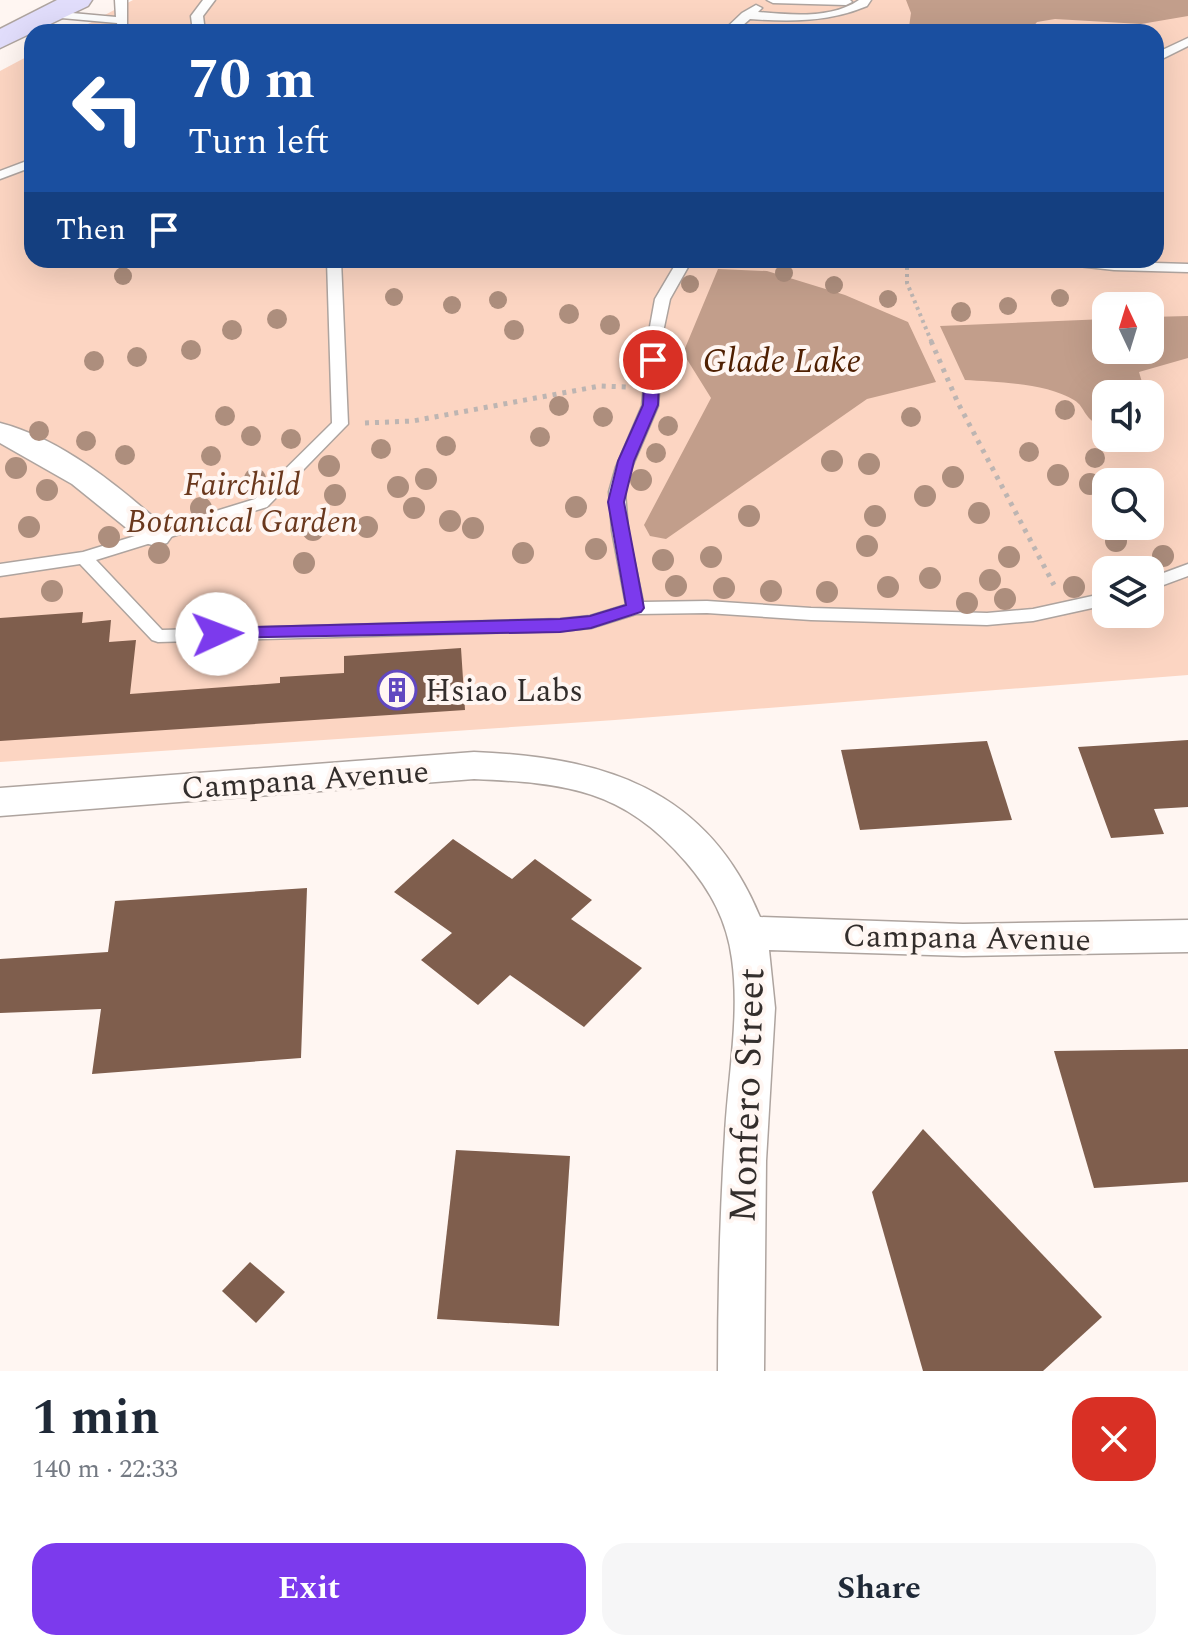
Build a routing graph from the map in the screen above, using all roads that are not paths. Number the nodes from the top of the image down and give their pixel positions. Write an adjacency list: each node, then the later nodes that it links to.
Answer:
1 (78, 0): 6 (main road)
2 (121, 0): 10 (lane)
3 (209, 0): 11 (lane)
4 (772, 0): 5 (lane); 7 (lane)
5 (865, 0): 7 (lane)
6 (50, 14): 8 (main road); 9 (lane)
7 (746, 15): 12 (lane)
8 (31, 24)
9 (111, 24)
10 (123, 24)
11 (198, 24)
12 (736, 24)
13 (24, 28): 14 (main road)
14 (0, 40)
15 (1188, 41): 16 (lane)
16 (1164, 54)
17 (24, 166): 18 (lane)
18 (0, 175)
19 (1164, 267): 22 (lane)
20 (334, 268): 24 (lane)
21 (680, 268): 30 (lane)
22 (1188, 268)
23 (0, 432): 24 (street)
24 (156, 536): 25 (lane)
25 (84, 558): 26 (lane); 30 (lane)
26 (0, 570)
27 (1188, 570): 28 (lane)
28 (1164, 579)
29 (1092, 602): 30 (lane)
30 (635, 608)
31 (607, 786): 32 (street, Campana Avenue); 33 (street, Monfero Street)
32 (0, 802)
33 (746, 933): 34 (street, Campana Avenue); 35 (street, Monfero Street)
34 (1188, 936)
35 (741, 1371)

